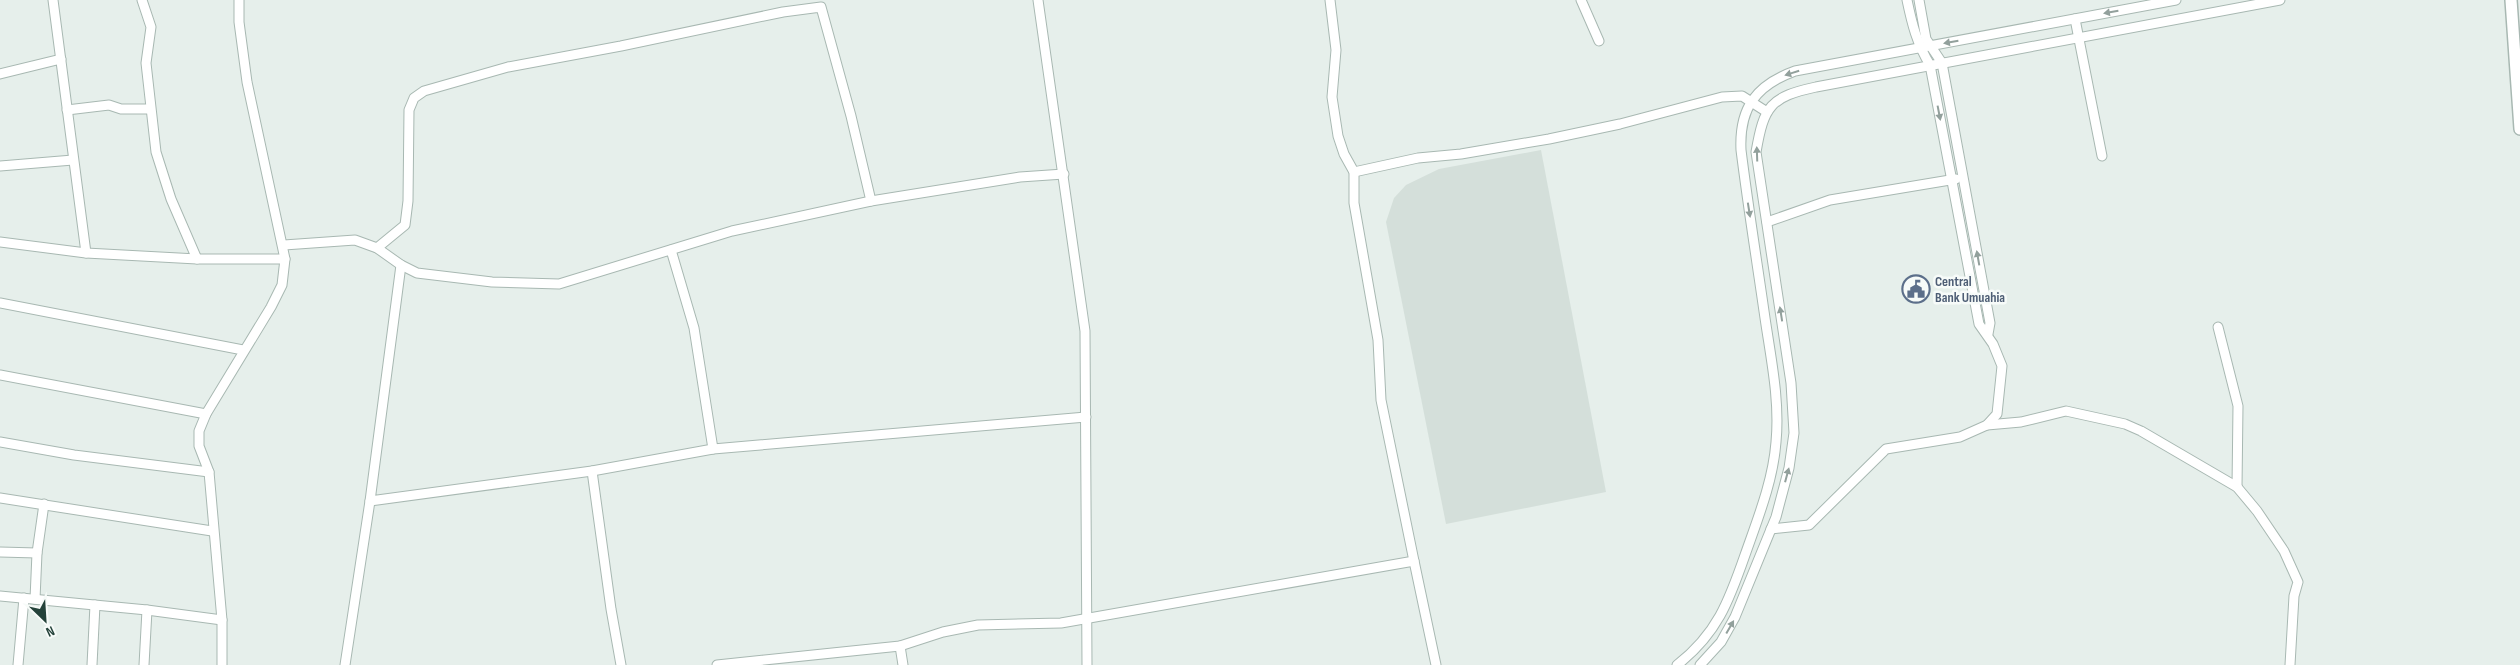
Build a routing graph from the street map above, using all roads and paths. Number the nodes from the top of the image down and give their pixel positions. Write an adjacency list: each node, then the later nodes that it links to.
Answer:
1 (53, 0): 18 (street)
2 (142, 0): 23 (street)
3 (239, 0): 37 (street)
4 (1038, 0): 31 (street)
5 (1330, 0): 30 (street)
6 (1581, 0): 15 (street)
7 (1908, 0): 17 (street)
8 (1919, 0): 16 (street)
9 (2176, 0): 13 (street, one-way to 13)
10 (2280, 0): 14 (street)
11 (2511, 0): 26 (street)
12 (821, 3): 34 (street); 38 (street)
13 (2076, 18): 14 (street); 16 (street, one-way to 16)
14 (2080, 37): 19 (street); 27 (street)
15 (1599, 41)
16 (1931, 45): 17 (street); 19 (street)
17 (1919, 48): 20 (street); 22 (street, one-way to 22)
18 (61, 59): 21 (street); 24 (street)
19 (1942, 63): 20 (street); 32 (street)
20 (1930, 65): 25 (street); 33 (street, one-way to 33)
21 (0, 74)
22 (1752, 102): 25 (street); 30 (street); 84 (street, one-way to 84)
23 (149, 109): 24 (street); 41 (street)
24 (67, 110): 28 (street)
25 (1767, 112): 35 (street, one-way to 25)
26 (2520, 129)
27 (2102, 156)
28 (73, 160): 29 (street); 40 (street)
29 (0, 166)
30 (1354, 172): 64 (street)
31 (1064, 174): 34 (street); 50 (street)
32 (1963, 177): 33 (street); 46 (street, one-way to 32)
33 (1952, 180): 35 (street); 46 (street)
34 (870, 201): 39 (street)
35 (1767, 222): 60 (street, one-way to 35)
36 (0, 242): 40 (street)
37 (284, 245): 38 (street); 42 (street)
38 (377, 248): 43 (street)
39 (671, 250): 43 (street); 53 (street)
40 (86, 254): 41 (street)
41 (197, 259): 42 (street)
42 (285, 259): 47 (street)
43 (401, 265): 58 (street)
44 (0, 303): 47 (street)
45 (2218, 326): 56 (street)
46 (1988, 334): 51 (street)
47 (244, 350): 49 (street)
48 (0, 375): 49 (street)
49 (206, 414): 55 (street)
50 (1086, 417): 53 (street); 70 (street)
51 (1987, 425): 56 (street); 60 (street)
52 (0, 442): 55 (street)
53 (713, 449): 54 (street)
54 (592, 471): 58 (street); 79 (street)
55 (209, 472): 61 (street)
56 (2237, 487): 86 (street)
57 (0, 498): 59 (street)
58 (370, 501): 78 (street)
59 (44, 504): 61 (street); 63 (street)
60 (1771, 529): 85 (street, one-way to 60)
61 (212, 531): 71 (street)
62 (0, 552): 63 (street)
63 (37, 553): 67 (street)
64 (1414, 561): 70 (street); 83 (street)
65 (0, 596): 66 (street)
66 (24, 598): 67 (street); 74 (street)
67 (35, 599): 68 (street)
68 (95, 605): 69 (street); 75 (street)
69 (147, 610): 71 (street); 76 (street)
70 (1088, 618): 72 (street); 82 (street)
71 (222, 620): 77 (street)
72 (900, 646): 73 (street); 81 (street)
73 (737, 664): 80 (street)
74 (18, 665)
75 (92, 665)
76 (144, 665)
77 (222, 665)
78 (344, 665)
79 (621, 665)
80 (717, 665)
81 (903, 665)
82 (1088, 665)
83 (1436, 665)
84 (1677, 665)
85 (1700, 665)
86 (2290, 665)

